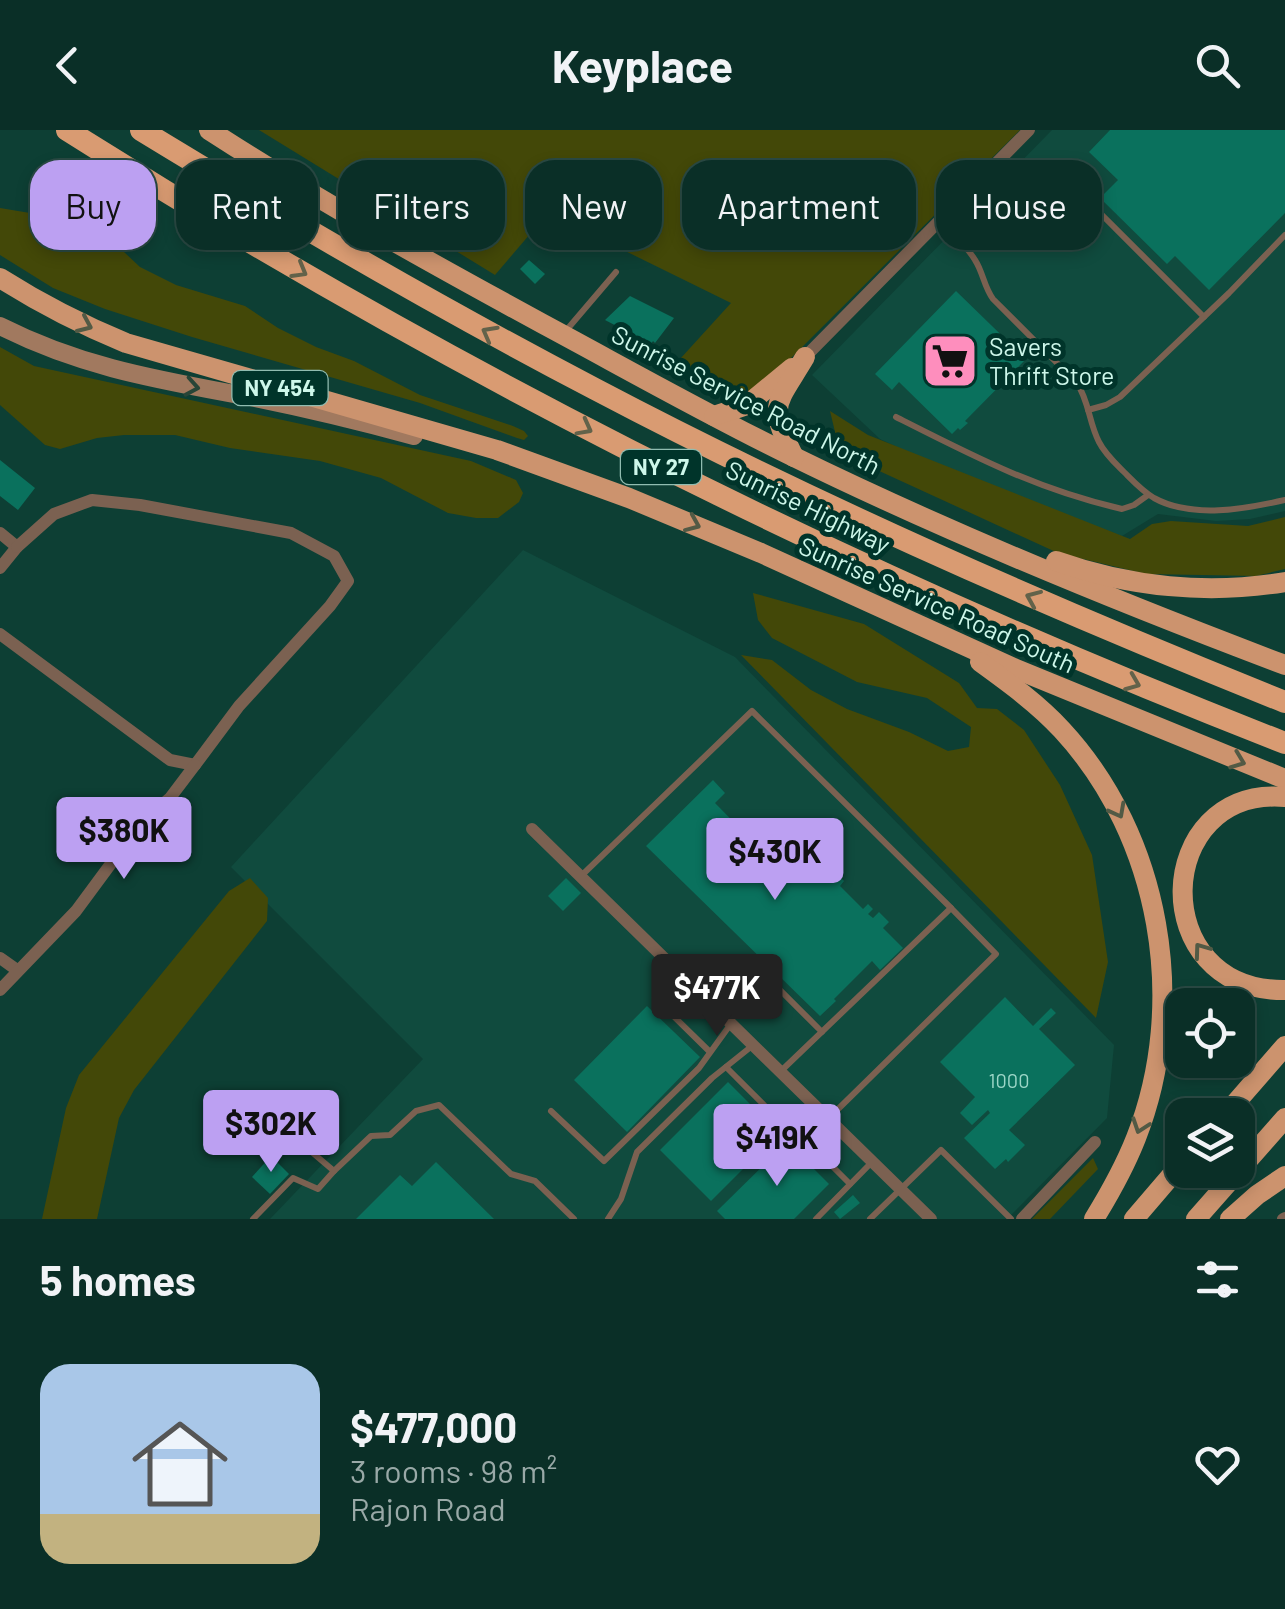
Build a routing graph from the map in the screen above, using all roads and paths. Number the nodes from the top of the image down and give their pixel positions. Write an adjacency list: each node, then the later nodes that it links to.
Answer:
1 (67, 130): 32 (highway, Sunrise Highway / NY 27, one-way to 32)
2 (141, 130): 31 (highway, Sunrise Highway / NY 27, one-way to 2)
3 (208, 130): 14 (highway, Sunrise Service Road North)
4 (1029, 130): 5 (street)
5 (999, 160)
6 (1102, 215): 12 (lane)
7 (936, 223): 15 (street)
8 (1285, 236): 12 (lane)
9 (968, 250): 16 (lane)
10 (616, 272): 14 (lane)
11 (0, 278): 20 (highway, NY 454, one-way to 20)
12 (1204, 317): 16 (lane)
13 (0, 326): 20 (main road, one-way to 20)
14 (563, 334): 17 (highway, Sunrise Service Road North)
15 (804, 357): 17 (highway); 19 (highway)
16 (1088, 410): 22 (lane)
17 (714, 416): 19 (highway, Sunrise Service Road North)
18 (896, 417): 22 (lane)
19 (794, 457): 21 (highway, Sunrise Service Road North)
20 (569, 476): 29 (highway, Sunrise Service Road South, one-way to 29)
21 (872, 493): 27 (highway); 30 (highway, Sunrise Service Road North)
22 (1148, 494): 23 (lane)
23 (1285, 500)
24 (0, 533): 25 (street)
25 (17, 547): 26 (street); 33 (street)
26 (0, 568)
27 (1285, 582)
28 (0, 634): 33 (street)
29 (955, 643): 34 (highway, Sunrise Service Road South, one-way to 34); 74 (highway, one-way to 74)
30 (1285, 665)
31 (1285, 702)
32 (1285, 743)
33 (195, 765): 40 (street)
34 (1285, 779)
35 (1285, 797): 43 (highway, one-way to 35)
36 (532, 830): 37 (street)
37 (580, 877): 38 (lane); 45 (street)
38 (951, 908): 46 (lane); 56 (lane)
39 (0, 958): 40 (street)
40 (18, 970): 42 (street)
41 (762, 972): 46 (lane)
42 (0, 990)
43 (1285, 990)
44 (655, 998): 49 (lane)
45 (731, 1024): 47 (street); 49 (lane)
46 (822, 1032): 51 (lane)
47 (752, 1045): 50 (lane); 51 (street)
48 (1285, 1046): 53 (highway)
49 (710, 1052): 54 (lane)
50 (726, 1067): 55 (lane); 68 (lane)
51 (780, 1072): 56 (street)
52 (246, 1096): 61 (lane)
53 (1239, 1098)
54 (551, 1111)
55 (775, 1116)
56 (828, 1118): 60 (street)
57 (1285, 1118): 76 (highway)
58 (1095, 1142): 73 (street)
59 (812, 1147): 64 (lane)
60 (872, 1162): 64 (lane); 65 (street)
61 (334, 1171): 66 (lane); 67 (lane)
62 (1285, 1176): 77 (highway)
63 (1165, 1183): 75 (highway)
64 (850, 1184): 69 (lane)
65 (900, 1189): 70 (lane); 71 (street); 72 (lane)
66 (253, 1219)
67 (574, 1219)
68 (608, 1219)
69 (816, 1219)
70 (870, 1219)
71 (930, 1219)
72 (1010, 1219)
73 (1022, 1219)
74 (1094, 1219)
75 (1134, 1219)
76 (1196, 1219)
77 (1230, 1219)

